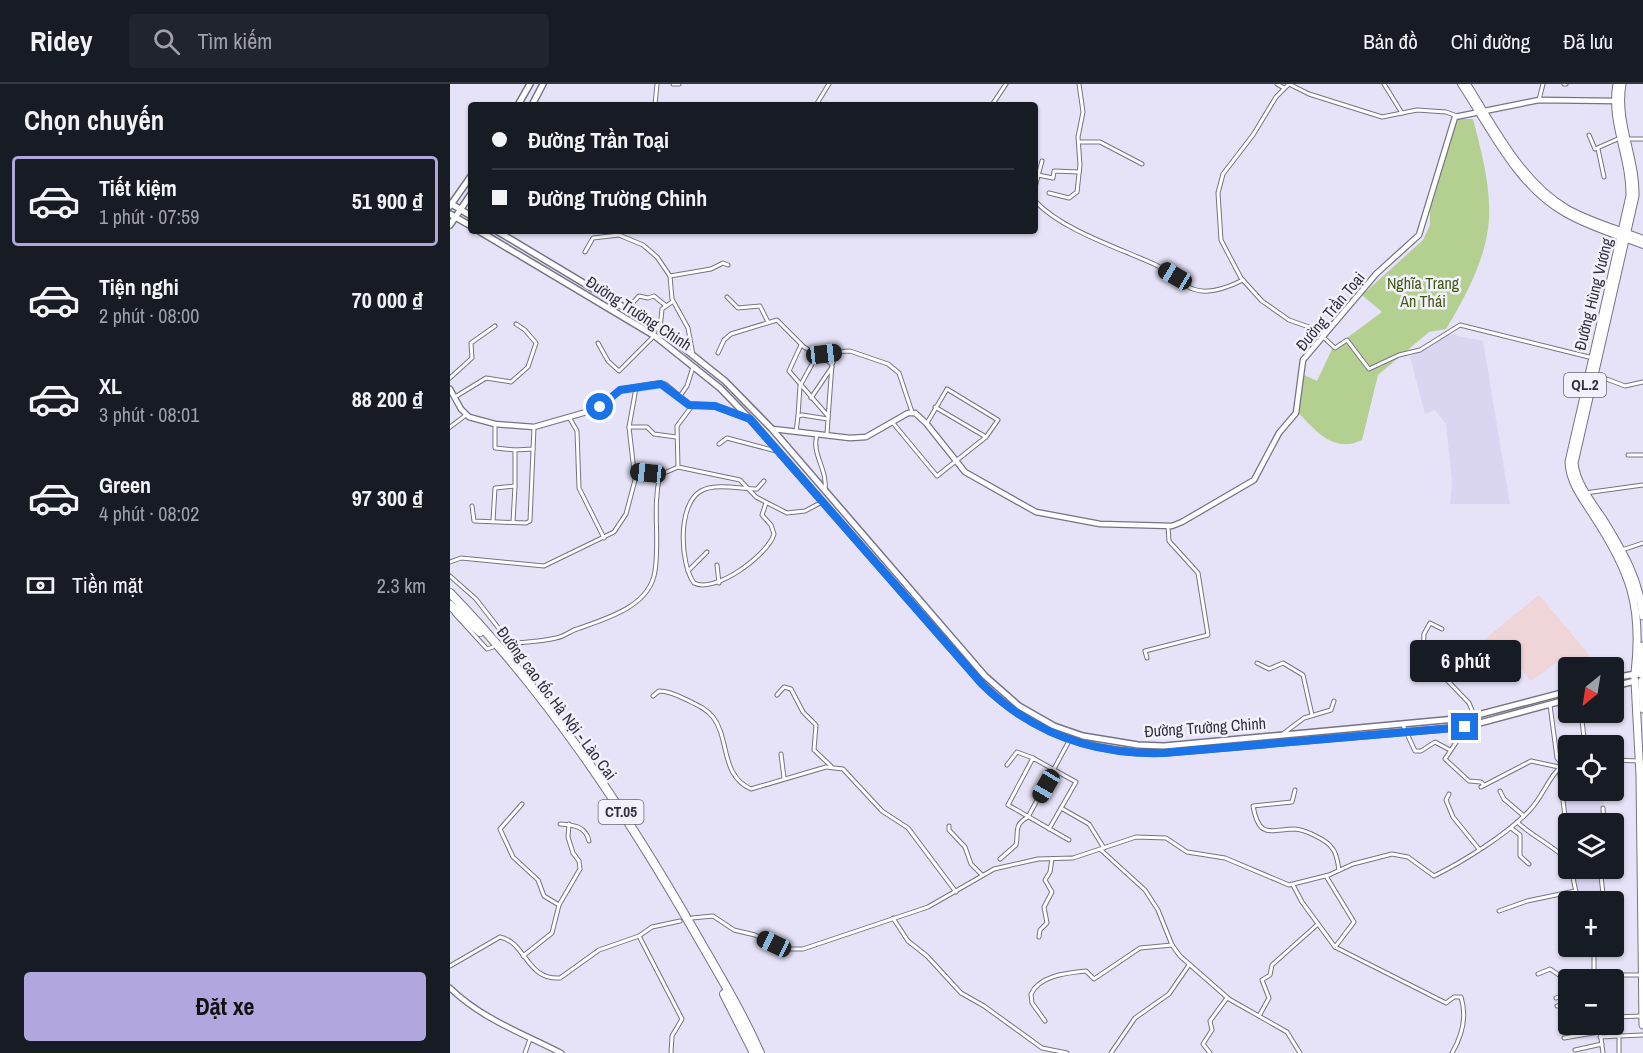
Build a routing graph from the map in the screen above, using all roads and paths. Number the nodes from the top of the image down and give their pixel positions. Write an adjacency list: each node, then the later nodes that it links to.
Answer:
1 (530, 84): 20 (main road)
2 (543, 84): 21 (main road)
3 (657, 84): 22 (street)
4 (673, 84): 5 (street)
5 (679, 84)
6 (829, 84): 23 (street)
7 (1006, 84): 24 (street)
8 (1079, 84): 31 (street)
9 (1276, 84): 17 (street)
10 (1289, 84): 17 (street); 26 (street)
11 (1383, 84): 26 (street)
12 (1461, 84): 25 (main road)
13 (1467, 84): 25 (main road)
14 (1543, 84): 18 (street)
15 (1617, 84): 19 (highway, Đường Hùng Vương / QL.2)
16 (1622, 84): 19 (highway, Đường Hùng Vương / QL.2)
17 (1284, 88): 57 (street)
18 (1539, 100): 19 (street); 25 (street)
19 (1617, 101): 29 (highway, Đường Hùng Vương / QL.2)
20 (521, 102)
21 (534, 102)
22 (655, 102)
23 (818, 102)
24 (994, 102)
25 (1481, 111): 27 (street); 51 (main road)
26 (1402, 112): 27 (street)
27 (1457, 116): 67 (street, Đường Trần Toại)
28 (1589, 135): 32 (street)
29 (1624, 138): 30 (street); 32 (street); 51 (highway, Đường Hùng Vương / QL.2)
30 (1643, 139)
31 (1078, 142): 34 (street); 35 (street)
32 (1598, 149): 37 (street)
33 (1042, 161): 36 (street)
34 (1142, 164)
35 (1079, 172): 36 (street); 39 (street)
36 (1038, 175)
37 (1604, 177)
38 (468, 180): 41 (main road)
39 (1049, 193)
40 (468, 198): 43 (main road)
41 (450, 203): 43 (main road)
42 (1038, 203): 57 (street)
43 (460, 209): 44 (main road); 45 (main road)
44 (468, 213)
45 (453, 216): 46 (main road); 48 (main road)
46 (468, 225)
47 (468, 226): 48 (main road)
48 (450, 227)
49 (484, 234): 62 (main road, Đường Trường Chinh)
50 (502, 234): 61 (main road, Đường Trường Chinh)
51 (1624, 235): 52 (main road); 53 (main road); 75 (highway, Đường Hùng Vương / QL.2)
52 (1643, 239)
53 (1643, 245)
54 (585, 252): 56 (street)
55 (728, 265): 56 (street)
56 (670, 276): 59 (street)
57 (1243, 280): 67 (street)
58 (727, 297): 63 (street)
59 (672, 302): 60 (street); 74 (street)
60 (665, 305): 61 (street); 66 (street)
61 (625, 307): 62 (main road); 66 (main road, Đường Trường Chinh)
62 (619, 313): 68 (main road, Đường Trường Chinh)
63 (768, 322): 70 (street); 72 (street)
64 (516, 324): 84 (street)
65 (495, 327): 79 (street)
66 (660, 329): 74 (main road, Đường Trường Chinh)
67 (1324, 334): 75 (street); 134 (street, Đường Trần Toại)
68 (655, 336): 69 (street); 76 (main road, Đường Trường Chinh)
69 (598, 344)
70 (801, 345): 73 (street); 82 (street)
71 (838, 352): 73 (street); 77 (street); 91 (street)
72 (718, 353)
73 (816, 354): 77 (street); 82 (street)
74 (693, 355): 103 (main road, Đường Trường Chinh)
75 (1595, 358): 78 (highway, Đường Hùng Vương / QL.2); 128 (highway, Đường Hùng Vương / QL.2)
76 (693, 365): 85 (street); 96 (main road, Đường Trường Chinh)
77 (832, 365): 86 (street); 87 (street)
78 (1594, 374): 80 (street); 128 (highway, Đường Hùng Vương / QL.2)
79 (450, 378)
80 (1643, 382)
81 (636, 386): 85 (street); 93 (street); 102 (street)
82 (800, 387): 86 (street); 94 (street)
83 (450, 389): 84 (street)
84 (455, 397): 92 (street)
85 (679, 397): 88 (street)
86 (811, 398): 89 (street)
87 (829, 405): 89 (street); 95 (street)
88 (692, 406): 96 (street); 106 (street)
89 (821, 408): 95 (street)
90 (935, 408): 98 (street); 108 (street); 108 (street)
91 (912, 412): 97 (street); 98 (street, Đường Trần Toại)
92 (466, 415): 99 (street); 101 (street)
93 (568, 416): 100 (street); 135 (street)
94 (798, 416): 95 (street); 104 (street)
95 (828, 417): 107 (street)
96 (750, 419): 112 (main road, Đường Trường Chinh)
97 (893, 423): 107 (street); 115 (street)
98 (926, 423): 115 (street, Đường Trần Toại)
99 (495, 424): 100 (street); 111 (street)
100 (534, 426): 110 (street)
101 (450, 427)
102 (629, 427): 106 (street); 118 (street)
103 (772, 429): 104 (street); 116 (main road, Đường Trường Chinh)
104 (796, 433): 105 (street)
105 (817, 435): 107 (street); 127 (street)
106 (676, 436): 117 (street)
107 (827, 436)
108 (986, 438): 115 (street)
109 (719, 444): 112 (street)
110 (533, 448): 111 (street); 133 (street)
111 (515, 450): 124 (street)
112 (779, 452): 119 (main road, Đường Trường Chinh)
113 (1628, 455): 114 (street)
114 (1643, 455)
115 (956, 462): 134 (street, Đường Trần Toại)
116 (804, 466): 119 (main road); 127 (main road, Đường Trường Chinh)
117 (678, 467): 120 (street); 121 (street)
118 (636, 472): 120 (street); 135 (street)
119 (796, 472): 129 (main road, Đường Trường Chinh)
120 (660, 475): 151 (street)
121 (723, 478): 125 (street); 126 (street)
122 (764, 481): 126 (street)
123 (1643, 485): 128 (street)
124 (515, 486): 132 (street); 133 (street)
125 (721, 488): 126 (street); 141 (street)
126 (746, 489): 130 (street)
127 (825, 491): 158 (main road, Đường Trường Chinh)
128 (1583, 494): 137 (highway, Đường Hùng Vương / QL.2); 156 (highway, Đường Hùng Vương / QL.2)
129 (822, 502): 130 (street); 160 (main road, Đường Trường Chinh)
130 (766, 503): 143 (street)
131 (472, 506): 132 (street)
132 (493, 521): 133 (street)
133 (513, 522)
134 (1168, 526): 154 (street)
135 (604, 538): 139 (street)
136 (1643, 543): 137 (street)
137 (1621, 550): 147 (highway, Đường Hùng Vương / QL.2)
138 (707, 552): 141 (street)
139 (450, 562)
140 (717, 565): 143 (street)
141 (688, 571): 143 (street)
142 (450, 576): 151 (street)
143 (719, 583)
144 (450, 591): 257 (highway, Đường cao tốc Hà Nội - Lào Cai / CT.05)
145 (450, 599): 149 (highway, Đường cao tốc Hà Nội - Lào Cai / CT.05)
146 (450, 607): 149 (highway); 153 (street)
147 (1643, 614)
148 (1442, 629): 169 (street)
149 (480, 632): 256 (highway, Đường cao tốc Hà Nội - Lào Cai / CT.05)
150 (506, 644): 151 (street)
151 (511, 644)
152 (1643, 646): 156 (highway, Đường Hùng Vương / QL.2)
153 (493, 647)
154 (1147, 658)
155 (1257, 663): 168 (street)
156 (1640, 677): 157 (main road); 159 (main road); 167 (highway, Đường Hùng Vương / QL.2); 183 (highway, Đường Hùng Vương / QL.2)
157 (1624, 678)
158 (989, 680): 160 (main road); 175 (main road, Đường Trường Chinh)
159 (1624, 683)
160 (984, 686): 176 (main road, Đường Trường Chinh)
161 (1558, 694): 169 (main road, Đường Trường Chinh)
162 (777, 695): 185 (street)
163 (653, 696): 189 (street)
164 (1334, 701): 168 (street)
165 (1558, 702): 166 (main road, Đường Trường Chinh)
166 (1550, 705): 172 (main road, Đường Trường Chinh); 181 (street)
167 (1643, 709)
168 (1312, 715): 174 (street)
169 (1475, 717): 170 (main road, Đường Trường Chinh)
170 (1466, 718): 171 (main road, Đường Trường Chinh); 172 (street)
171 (1403, 725): 173 (street); 174 (main road, Đường Trường Chinh)
172 (1465, 727): 173 (main road, Đường Trường Chinh); 178 (street)
173 (1405, 734): 177 (main road, Đường Trường Chinh); 178 (street)
174 (1283, 735): 175 (main road, Đường Trường Chinh)
175 (1102, 740): 177 (main road)
176 (1069, 741): 177 (main road, Đường Trường Chinh); 187 (street)
177 (1101, 749)
178 (1450, 750): 186 (street)
179 (781, 754): 189 (street)
180 (1033, 759): 184 (street); 187 (street); 198 (street)
181 (1558, 760)
182 (1624, 760): 183 (street)
183 (1640, 761): 237 (highway, Đường Hùng Vương / QL.2)
184 (1007, 765)
185 (831, 766): 189 (street); 219 (street)
186 (1558, 766)
187 (1054, 770): 194 (street); 198 (street)
188 (1558, 770): 197 (street)
189 (784, 778)
190 (1295, 790): 213 (street)
191 (1500, 791): 197 (street)
192 (1449, 794): 208 (street)
193 (522, 804): 221 (street)
194 (1061, 808): 204 (street); 207 (street)
195 (1603, 808): 196 (street)
196 (1603, 813)
197 (1524, 816): 199 (street)
198 (1028, 817): 204 (street); 210 (street)
199 (1517, 822): 203 (street); 209 (street)
200 (560, 824): 201 (street)
201 (569, 824): 206 (street); 221 (street)
202 (949, 826): 214 (street)
203 (1511, 828): 208 (street); 212 (street)
204 (1049, 829): 205 (street)
205 (1069, 840)
206 (589, 841)
207 (1103, 849): 211 (street); 217 (street); 229 (street)
208 (1479, 849): 213 (street)
209 (1558, 851)
210 (1000, 859)
211 (1052, 859): 214 (street); 228 (street)
212 (1529, 864)
213 (1339, 870): 215 (street)
214 (982, 875): 219 (street)
215 (1326, 876): 217 (street); 230 (street)
216 (1573, 879): 218 (street)
217 (1293, 885): 226 (street)
218 (1575, 891)
219 (956, 892): 224 (street)
220 (1558, 894): 222 (street)
221 (559, 905): 231 (street)
222 (1499, 911)
223 (692, 918): 224 (street)
224 (893, 918): 258 (street)
225 (680, 921): 227 (street)
226 (1318, 924): 230 (street); 240 (street)
227 (639, 936): 231 (street); 255 (street)
228 (1039, 937)
229 (1172, 945): 232 (street); 243 (street)
230 (1335, 947): 262 (street)
231 (523, 956): 233 (street)
232 (1190, 965): 239 (street); 259 (street)
233 (450, 966)
234 (1538, 974): 235 (street)
235 (1558, 974)
236 (1624, 975): 237 (street)
237 (1641, 975): 241 (highway, Đường Hùng Vương / QL.2)
238 (450, 988): 248 (street)
239 (1227, 998): 240 (street); 260 (street)
240 (1259, 1016): 261 (street)
241 (1643, 1016): 242 (street); 244 (highway, Đường Hùng Vương / QL.2)
242 (1624, 1017)
243 (1045, 1021)
244 (1643, 1025)
245 (1582, 1035): 250 (street)
246 (1643, 1035): 247 (street)
247 (1619, 1036): 249 (street); 264 (street)
248 (530, 1037): 253 (street); 254 (street)
249 (1600, 1037): 251 (street)
250 (1564, 1038)
251 (1602, 1044): 252 (street); 263 (street)
252 (1575, 1050)
253 (525, 1053)
254 (561, 1053)
255 (671, 1053)
256 (753, 1053)
257 (760, 1053)
258 (1067, 1053)
259 (1111, 1053)
260 (1210, 1053)
261 (1300, 1053)
262 (1452, 1053)
263 (1603, 1053)
264 (1620, 1053)

